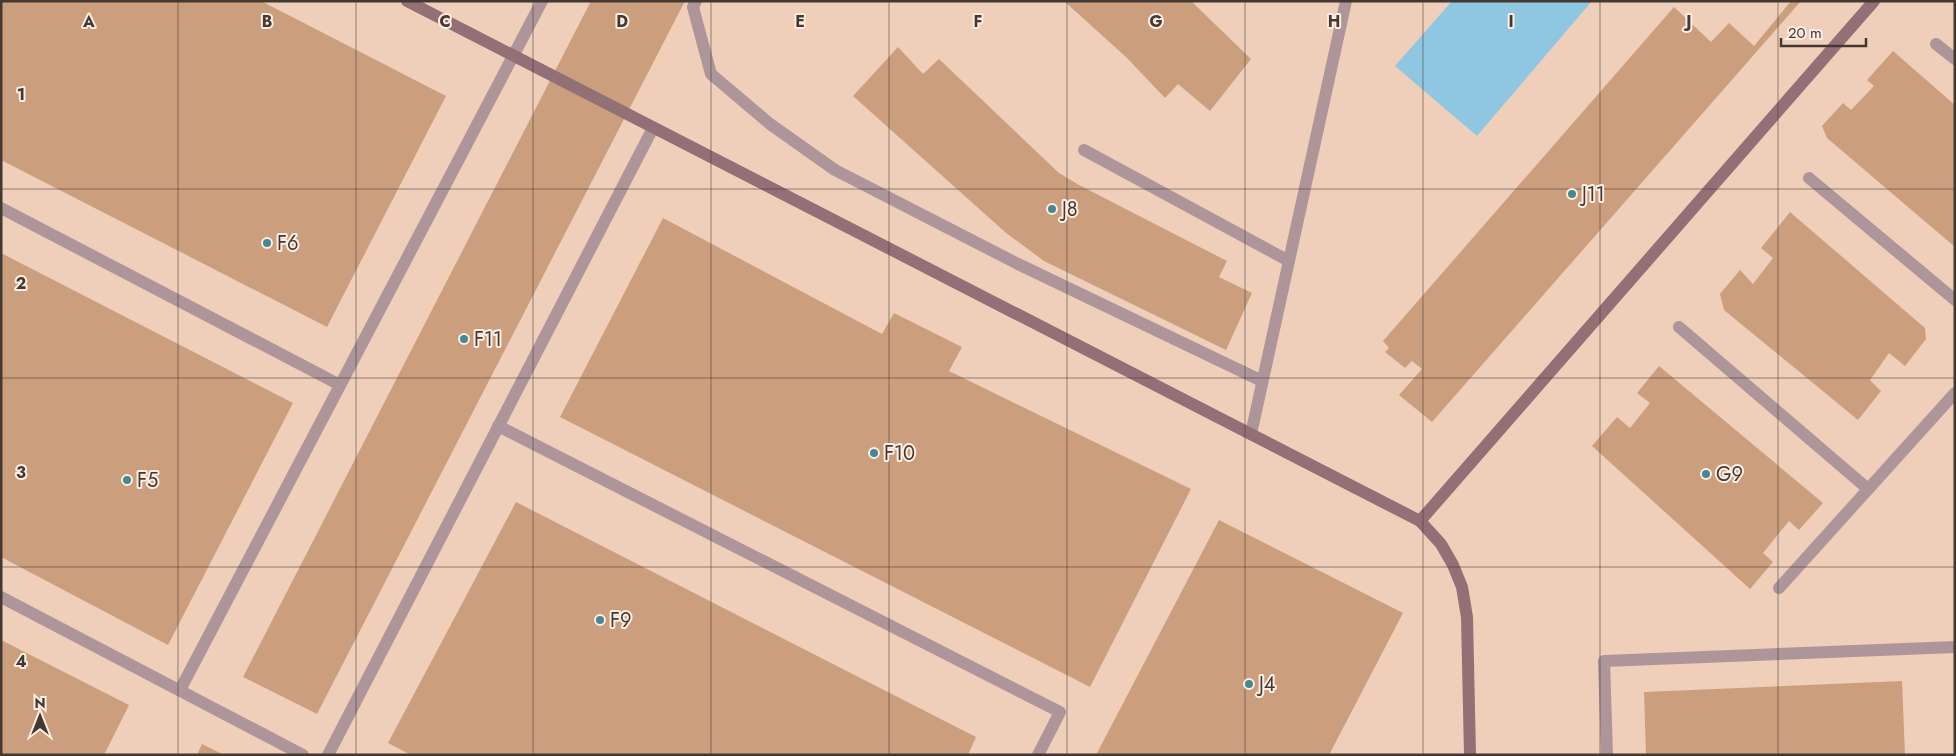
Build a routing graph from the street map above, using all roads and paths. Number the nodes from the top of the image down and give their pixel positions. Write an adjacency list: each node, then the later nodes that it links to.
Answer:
1 (407, 1): 7 (street)
2 (542, 1): 7 (street)
3 (696, 1): 16 (street)
4 (1346, 1): 13 (street)
5 (1874, 1): 22 (street)
6 (1936, 44): 8 (street)
7 (514, 56): 9 (street); 17 (street)
8 (1955, 59)
9 (654, 128): 19 (street); 20 (street)
10 (1084, 150): 13 (street)
11 (1809, 178): 14 (street)
12 (1, 208): 17 (street)
13 (1289, 261): 16 (street)
14 (1955, 300)
15 (1679, 327): 21 (street)
16 (1262, 381): 20 (street)
17 (340, 384): 26 (street)
18 (1955, 393): 21 (street)
19 (498, 426): 28 (street); 29 (street)
20 (1251, 434): 22 (street)
21 (1868, 489): 23 (street)
22 (1420, 520): 30 (street)
23 (1779, 588)
24 (1, 596): 26 (street)
25 (1955, 647): 31 (street)
26 (180, 690): 27 (street)
27 (303, 755)
28 (328, 755)
29 (1038, 755)
30 (1470, 755)
31 (1607, 755)

